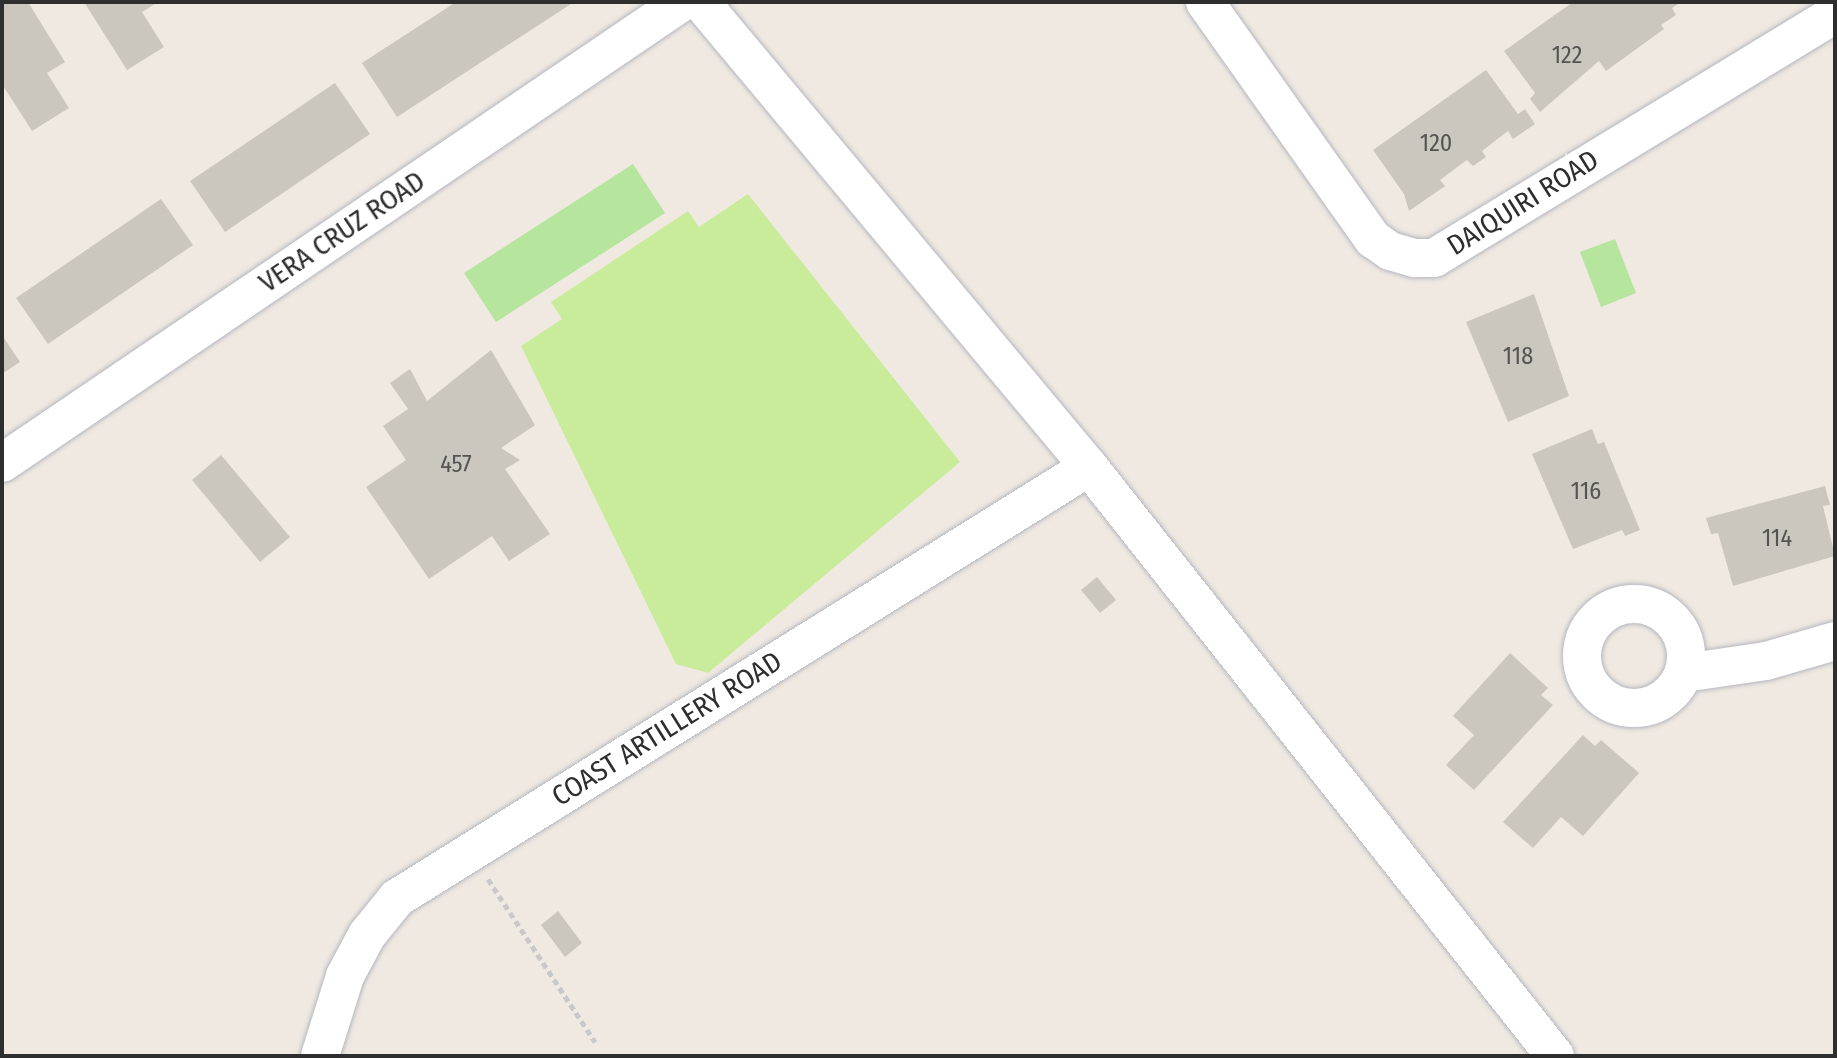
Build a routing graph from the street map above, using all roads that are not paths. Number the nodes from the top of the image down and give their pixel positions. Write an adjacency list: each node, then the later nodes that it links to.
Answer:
1 (682, 2): 5 (street, VERA CRUZ ROAD)
2 (701, 2): 6 (street)
3 (1205, 2): 4 (street, DAIQUIRI ROAD)
4 (1835, 14)
5 (2, 463)
6 (1089, 467): 9 (street, COAST ARTILLERY ROAD); 10 (street)
7 (1835, 641): 8 (street)
8 (1684, 673)
9 (320, 1056)
10 (1555, 1056)

